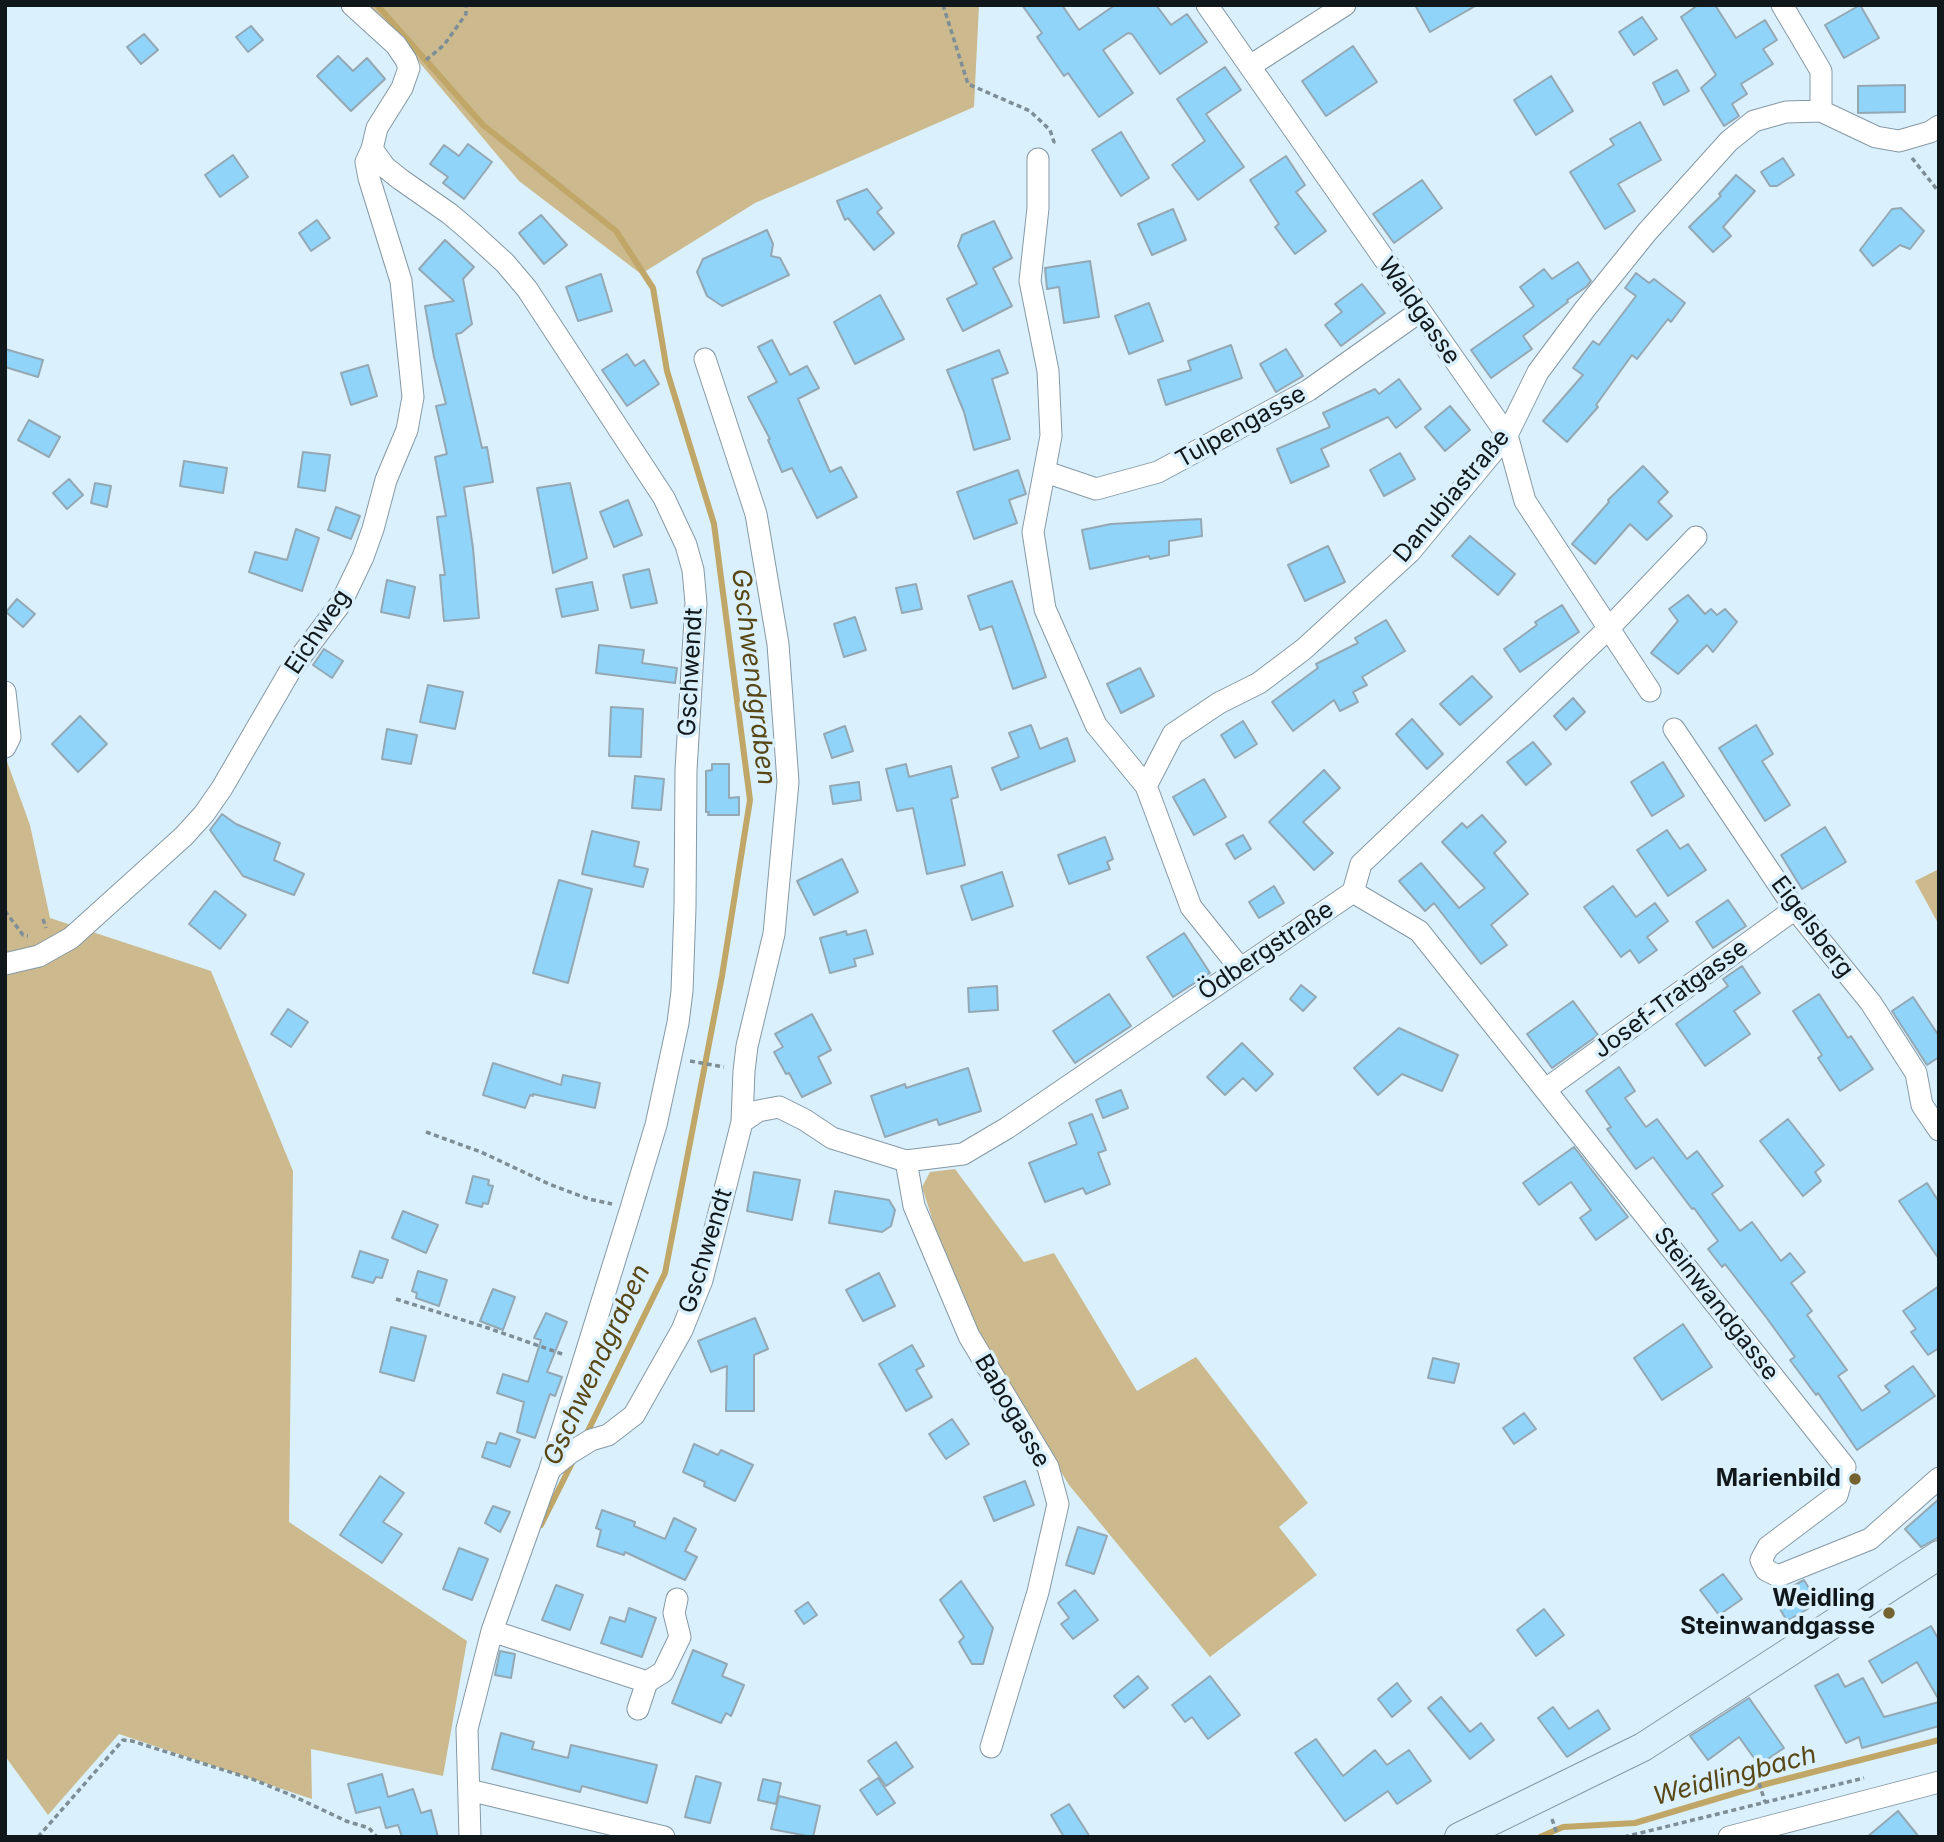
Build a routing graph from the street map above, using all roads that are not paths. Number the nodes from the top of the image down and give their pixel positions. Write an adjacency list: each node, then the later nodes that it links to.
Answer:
1 (352, 5): 8 (street)
2 (1207, 5): 5 (street, Waldgasse)
3 (1345, 5): 5 (street)
4 (1782, 5): 6 (street)
5 (1250, 66): 10 (street, Waldgasse)
6 (1821, 111): 7 (street, Danubiastraße); 12 (street, Danubiastraße)
7 (1939, 126)
8 (372, 149): 23 (street, Eichweg); 29 (street, Gschwendt)
9 (1038, 159): 13 (street)
10 (1419, 312): 12 (street, Waldgasse); 13 (street, Tulpengasse)
11 (705, 359): 26 (street, Gschwendt)
12 (1507, 435): 15 (street, Waldgasse); 20 (street, Danubiastraße)
13 (1046, 471): 20 (street)
14 (1696, 537): 15 (street, Ödbergstraße)
15 (1608, 629): 16 (street); 21 (street, Ödbergstraße)
16 (1650, 691)
17 (5, 692): 19 (street)
18 (1674, 729): 22 (street, Eigelsberg)
19 (5, 747)
20 (1146, 786): 24 (street)
21 (1353, 892): 24 (street, Ödbergstraße); 25 (street, Steinwandgasse)
22 (1795, 909): 25 (street, Josef-Tratgasse); 27 (street, Eigelsberg)
23 (5, 964)
24 (1240, 968): 28 (street, Ödbergstraße)
25 (1546, 1089): 30 (street, Steinwandgasse)
26 (742, 1122): 28 (street, Ödbergstraße); 29 (street, Gschwendt)
27 (1939, 1129)
28 (906, 1161): 36 (street, Babogasse)
29 (550, 1469): 33 (street, Gschwendt)
30 (1939, 1478)
31 (1939, 1555): 41 (main road)
32 (677, 1599): 34 (street)
33 (492, 1631): 34 (street); 38 (street, Gschwendt)
34 (647, 1682): 35 (street)
35 (638, 1709)
36 (991, 1747)
37 (1939, 1782): 42 (street)
38 (469, 1790): 39 (street, Gschwendt); 40 (street)
39 (470, 1837)
40 (664, 1837)
41 (1459, 1837)
42 (1728, 1837)

